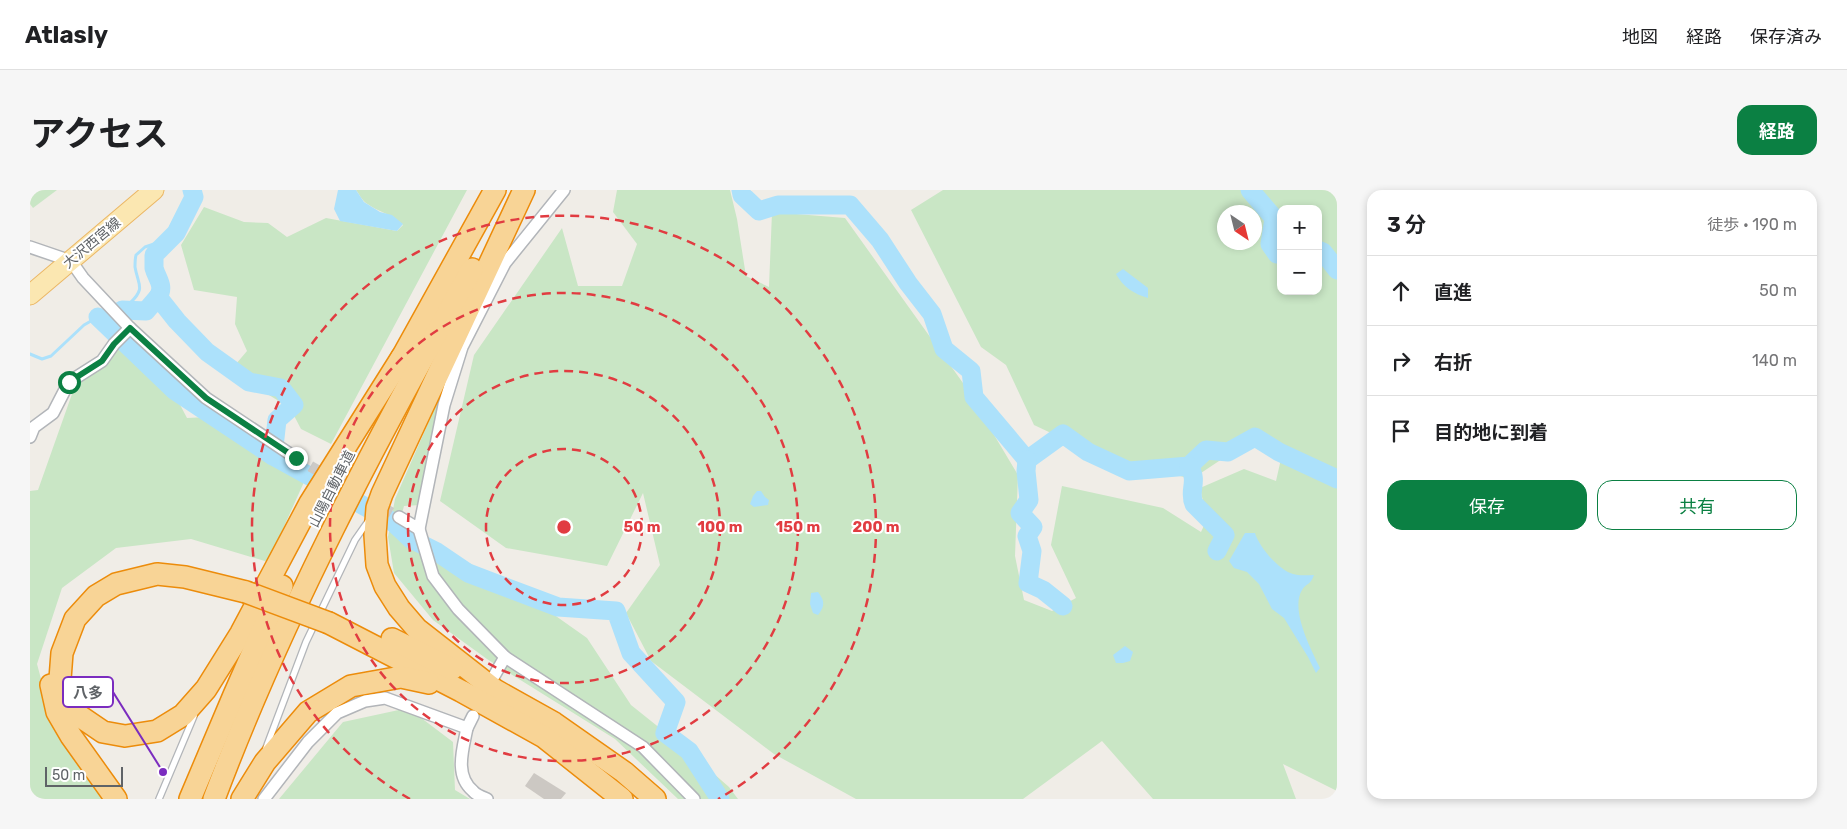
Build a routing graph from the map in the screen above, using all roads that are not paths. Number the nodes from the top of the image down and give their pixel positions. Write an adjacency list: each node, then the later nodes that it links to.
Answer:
1 (154, 190): 7 (main road, 大沢西宮線)
2 (494, 190): 10 (highway, 山陽自動車道)
3 (516, 190): 30 (highway, 山陽自動車道)
4 (524, 190): 13 (highway)
5 (564, 190): 15 (street)
6 (30, 246): 7 (street)
7 (70, 261): 8 (main road, 大沢西宮線); 9 (street)
8 (30, 295)
9 (127, 324): 11 (street); 12 (street)
10 (402, 357): 20 (highway); 29 (highway, 山陽自動車道)
11 (30, 438)
12 (296, 458)
13 (377, 508): 19 (highway); 26 (lane)
14 (399, 517): 15 (street)
15 (419, 529): 18 (street)
16 (249, 586): 17 (highway, bridge); 20 (highway); 27 (highway)
17 (331, 617): 19 (highway); 21 (highway)
18 (504, 657): 19 (street); 37 (street)
19 (494, 683): 25 (highway)
20 (206, 689): 28 (lane)
21 (461, 691): 24 (highway); 26 (highway)
22 (472, 716): 23 (street)
23 (467, 728): 26 (street); 32 (street)
24 (583, 766): 33 (highway); 34 (highway)
25 (624, 772): 35 (highway); 36 (highway)
26 (259, 790): 31 (highway)
27 (116, 799)
28 (159, 799)
29 (190, 799)
30 (214, 799)
31 (242, 799)
32 (487, 799)
33 (609, 799)
34 (622, 799)
35 (644, 799)
36 (655, 799)
37 (694, 799)

